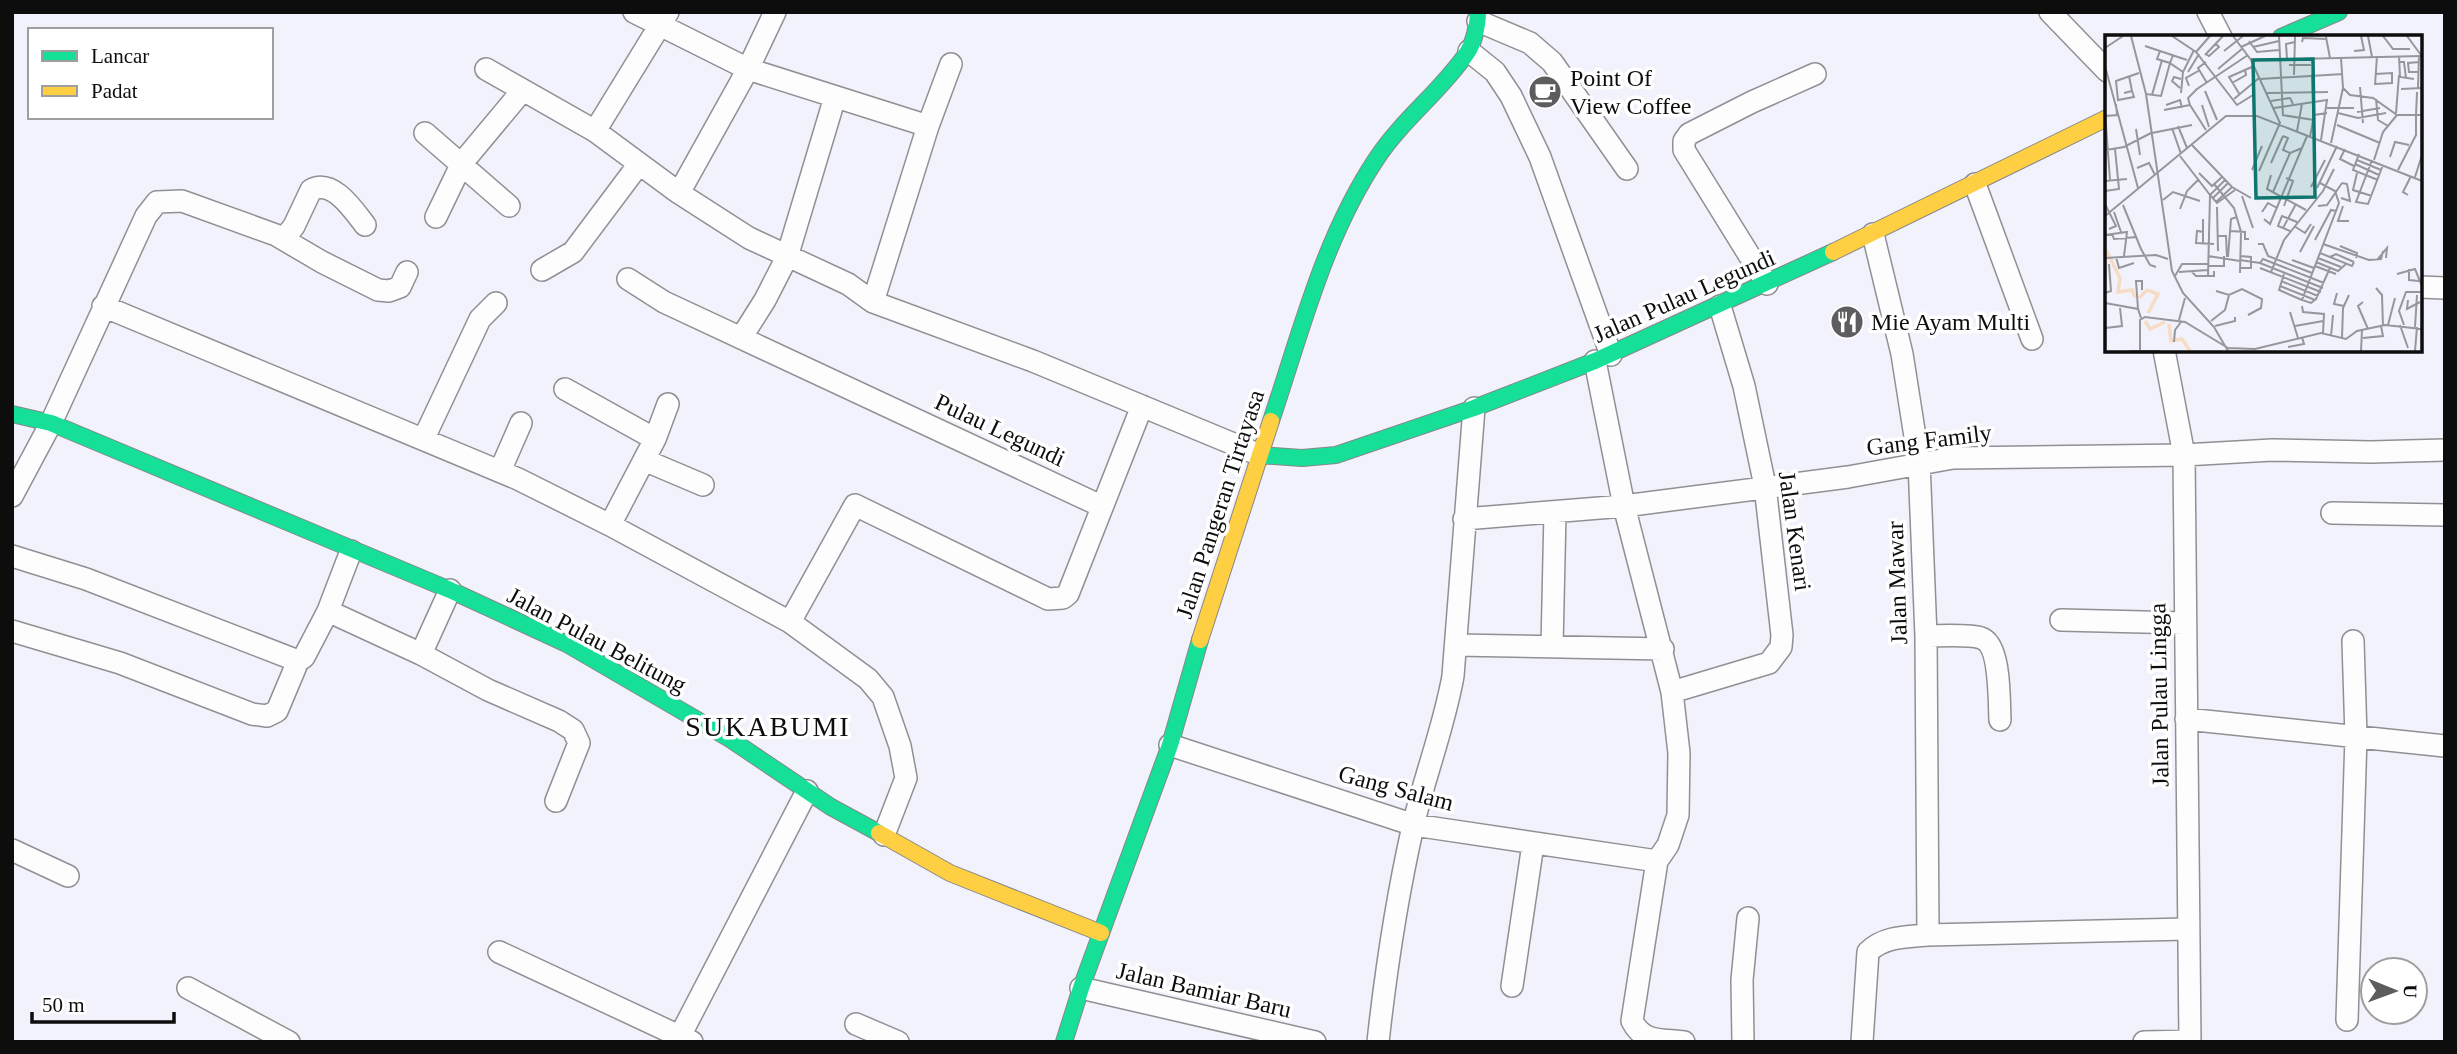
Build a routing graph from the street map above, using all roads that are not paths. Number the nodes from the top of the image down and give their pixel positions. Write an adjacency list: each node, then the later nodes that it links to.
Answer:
1 (634, 12): 7 (street)
2 (775, 12): 13 (street)
3 (2050, 12): 14 (street)
4 (2208, 12): 8 (street)
5 (2339, 12): 9 (street)
6 (1478, 17): 10 (street, Jalan Pangeran Tirtayasa); 24 (street)
7 (664, 19): 13 (street); 20 (street)
8 (2220, 35)
9 (2286, 35)
10 (1469, 51): 46 (street); 57 (street, Jalan Pangeran Tirtayasa)
11 (951, 64): 19 (street)
12 (485, 69): 16 (street)
13 (748, 69): 17 (street); 26 (street)
14 (2105, 69)
15 (1815, 74): 36 (street)
16 (522, 91): 20 (street); 22 (street)
17 (835, 97): 19 (street); 32 (street)
18 (2105, 119): 25 (street, Jalan Pulau Legundi)
19 (928, 126): 39 (street)
20 (596, 131): 23 (street)
21 (425, 133): 22 (street)
22 (462, 163): 27 (street); 28 (street)
23 (639, 164): 26 (street); 33 (street)
24 (1628, 169)
25 (1975, 184): 30 (street, Jalan Pulau Legundi); 44 (street)
26 (679, 193): 32 (street)
27 (509, 206)
28 (436, 218)
29 (365, 225): 31 (street)
30 (1873, 234): 36 (street, Jalan Pulau Legundi); 60 (street, Jalan Mawar)
31 (284, 239): 34 (street); 41 (street)
32 (787, 257): 39 (street); 43 (street)
33 (542, 270)
34 (407, 272)
35 (628, 279): 43 (street, Pulau Legundi)
36 (1767, 284): 42 (street, Jalan Pulau Legundi)
37 (2422, 287): 38 (street)
38 (2445, 288)
39 (873, 302): 49 (street)
40 (496, 303): 54 (street)
41 (103, 306): 52 (street); 54 (street)
42 (1720, 306): 46 (street, Jalan Pulau Legundi); 63 (street, Jalan Kenari)
43 (741, 338): 65 (street, Pulau Legundi)
44 (2032, 339)
45 (2164, 352): 58 (street, Jalan Pulau Lingga)
46 (1603, 358): 50 (street, Jalan Pulau Legundi); 66 (street)
47 (565, 389): 55 (street)
48 (668, 404): 55 (street)
49 (1142, 406): 57 (street); 65 (street)
50 (1474, 408): 57 (street, Jalan Pulau Legundi); 70 (street)
51 (12, 414): 52 (street, Jalan Pulau Belitung)
52 (51, 423): 64 (street); 72 (street, Jalan Pulau Belitung)
53 (521, 423): 61 (street)
54 (424, 438): 61 (street)
55 (655, 439): 59 (street)
56 (2445, 450): 58 (street, Gang Family)
57 (1260, 455): 91 (street, Jalan Pangeran Tirtayasa)
58 (2184, 455): 60 (street, Gang Family); 78 (street, Jalan Pulau Lingga)
59 (644, 460): 62 (street); 71 (street)
60 (1919, 462): 63 (street, Gang Family); 80 (street, Jalan Mawar)
61 (500, 471): 71 (street)
62 (703, 485)
63 (1765, 486): 66 (street, Gang Family); 87 (street, Jalan Kenari)
64 (12, 496)
65 (1101, 506): 77 (street)
66 (1624, 506): 67 (street, Gang Family); 84 (street)
67 (1555, 512): 70 (street, Gang Family); 83 (street)
68 (2332, 513): 69 (street)
69 (2445, 515)
70 (1464, 519): 82 (street)
71 (610, 525): 77 (street)
72 (351, 551): 74 (street, Jalan Pulau Belitung); 75 (street)
73 (12, 556): 86 (street)
74 (450, 590): 85 (street); 93 (street, Jalan Pulau Belitung)
75 (328, 611): 85 (street); 86 (street)
76 (2062, 620): 78 (street)
77 (790, 622): 96 (street)
78 (2184, 623): 88 (street, Jalan Pulau Lingga)
79 (12, 631): 86 (street)
80 (1926, 636): 89 (street); 104 (street, Jalan Mawar)
81 (2353, 641): 90 (street)
82 (1456, 645): 83 (street); 95 (street)
83 (1552, 647): 84 (street)
84 (1663, 649): 87 (street)
85 (421, 654): 94 (street)
86 (298, 661)
87 (1672, 692): 99 (street)
88 (2186, 719): 90 (street); 102 (street, Jalan Pulau Lingga)
89 (2000, 720)
90 (2356, 737): 92 (street); 109 (street)
91 (1170, 745): 95 (street, Gang Salam); 103 (street, Jalan Pangeran Tirtayasa)
92 (2445, 746)
93 (807, 791): 96 (street, Jalan Pulau Belitung); 113 (street)
94 (556, 801)
95 (1414, 825): 97 (street, Gang Salam); 118 (street)
96 (884, 835): 103 (street, Jalan Pulau Belitung)
97 (1533, 844): 99 (street, Gang Salam); 106 (street)
98 (12, 850): 100 (street)
99 (1657, 861): 119 (street)
100 (68, 876)
101 (1748, 918): 120 (street)
102 (2187, 929): 104 (street); 114 (street, Jalan Pulau Lingga)
103 (1101, 933): 108 (street, Jalan Pangeran Tirtayasa)
104 (1928, 934): 121 (street)
105 (499, 952): 113 (street)
106 (1511, 986)
107 (188, 988): 112 (street)
108 (1081, 988): 111 (street, Jalan Bamiar Baru); 116 (street, Jalan Pangeran Tirtayasa)
109 (2347, 1020)
110 (856, 1024): 115 (street)
111 (1224, 1032): 117 (street, Jalan Bamiar Baru)
112 (276, 1039)
113 (686, 1039)
114 (2190, 1041): 122 (street)
115 (898, 1042)
116 (1064, 1042)
117 (1315, 1042)
118 (1378, 1042)
119 (1684, 1042)
120 (1743, 1042)
121 (1862, 1042)
122 (2144, 1042)

